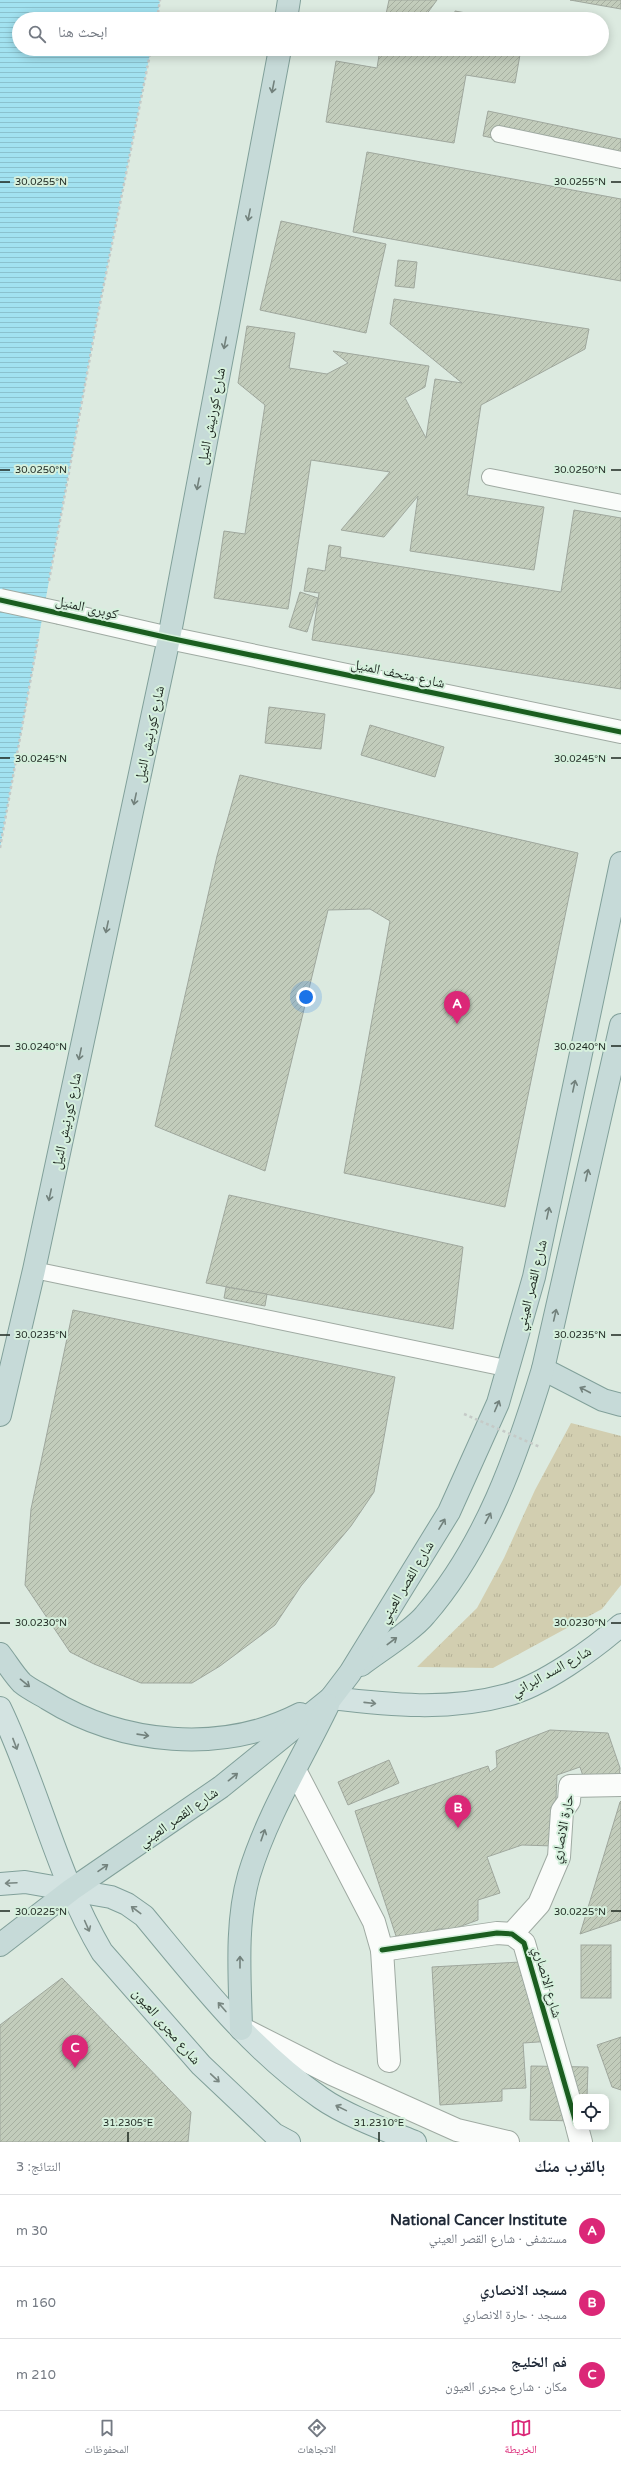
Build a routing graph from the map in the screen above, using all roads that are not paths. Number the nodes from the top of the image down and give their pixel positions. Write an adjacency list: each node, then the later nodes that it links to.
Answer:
1 (289, 0): 2 (highway)
2 (287, 12)
3 (279, 56): 9 (highway, شارع كورنيش النيل, one-way to 9)
4 (499, 134): 5 (lane)
5 (621, 160)
6 (490, 477): 7 (lane)
7 (621, 503)
8 (0, 600): 9 (street, كوبرى المنيل, bridge)
9 (169, 638): 10 (street, شارع متحف المنيل); 13 (highway, شارع كورنيش النيل, one-way to 13)
10 (621, 732)
11 (621, 863): 14 (highway, شارع القصر العيني, one-way to 11)
12 (621, 1025): 15 (highway, شارع القصر العيني, one-way to 12)
13 (34, 1270): 14 (lane); 17 (highway, شارع كورنيش النيل)
14 (510, 1369): 20 (highway, شارع القصر العيني, one-way to 14)
15 (543, 1369): 16 (highway, one-way to 15); 20 (highway, شارع القصر العيني, one-way to 15)
16 (621, 1405)
17 (0, 1415)
18 (621, 1625): 21 (main road, شارع السد البراني, one-way to 18)
19 (0, 1654): 21 (highway, one-way to 21)
20 (350, 1673): 21 (highway, شارع القصر العيني)
21 (331, 1698): 23 (highway); 26 (highway, شارع القصر العيني, one-way to 21)
22 (0, 1708): 26 (main road, شارع مجرى العيون, one-way to 26)
23 (296, 1772): 29 (street); 30 (highway, one-way to 23)
24 (621, 1785): 27 (street, حارة الانصاري)
25 (0, 1884): 26 (main road, one-way to 25)
26 (71, 1890): 28 (highway); 30 (main road, one-way to 26); 34 (main road, شارع مجرى العيون, one-way to 34)
27 (512, 1934): 29 (street); 32 (street, شارع الانصاري)
28 (0, 1945)
29 (382, 1950): 31 (street)
30 (241, 2029): 35 (main road, one-way to 30); 36 (street)
31 (389, 2061)
32 (573, 2113)
33 (578, 2130): 37 (street)
34 (289, 2142)
35 (415, 2142)
36 (508, 2142)
37 (582, 2142)

